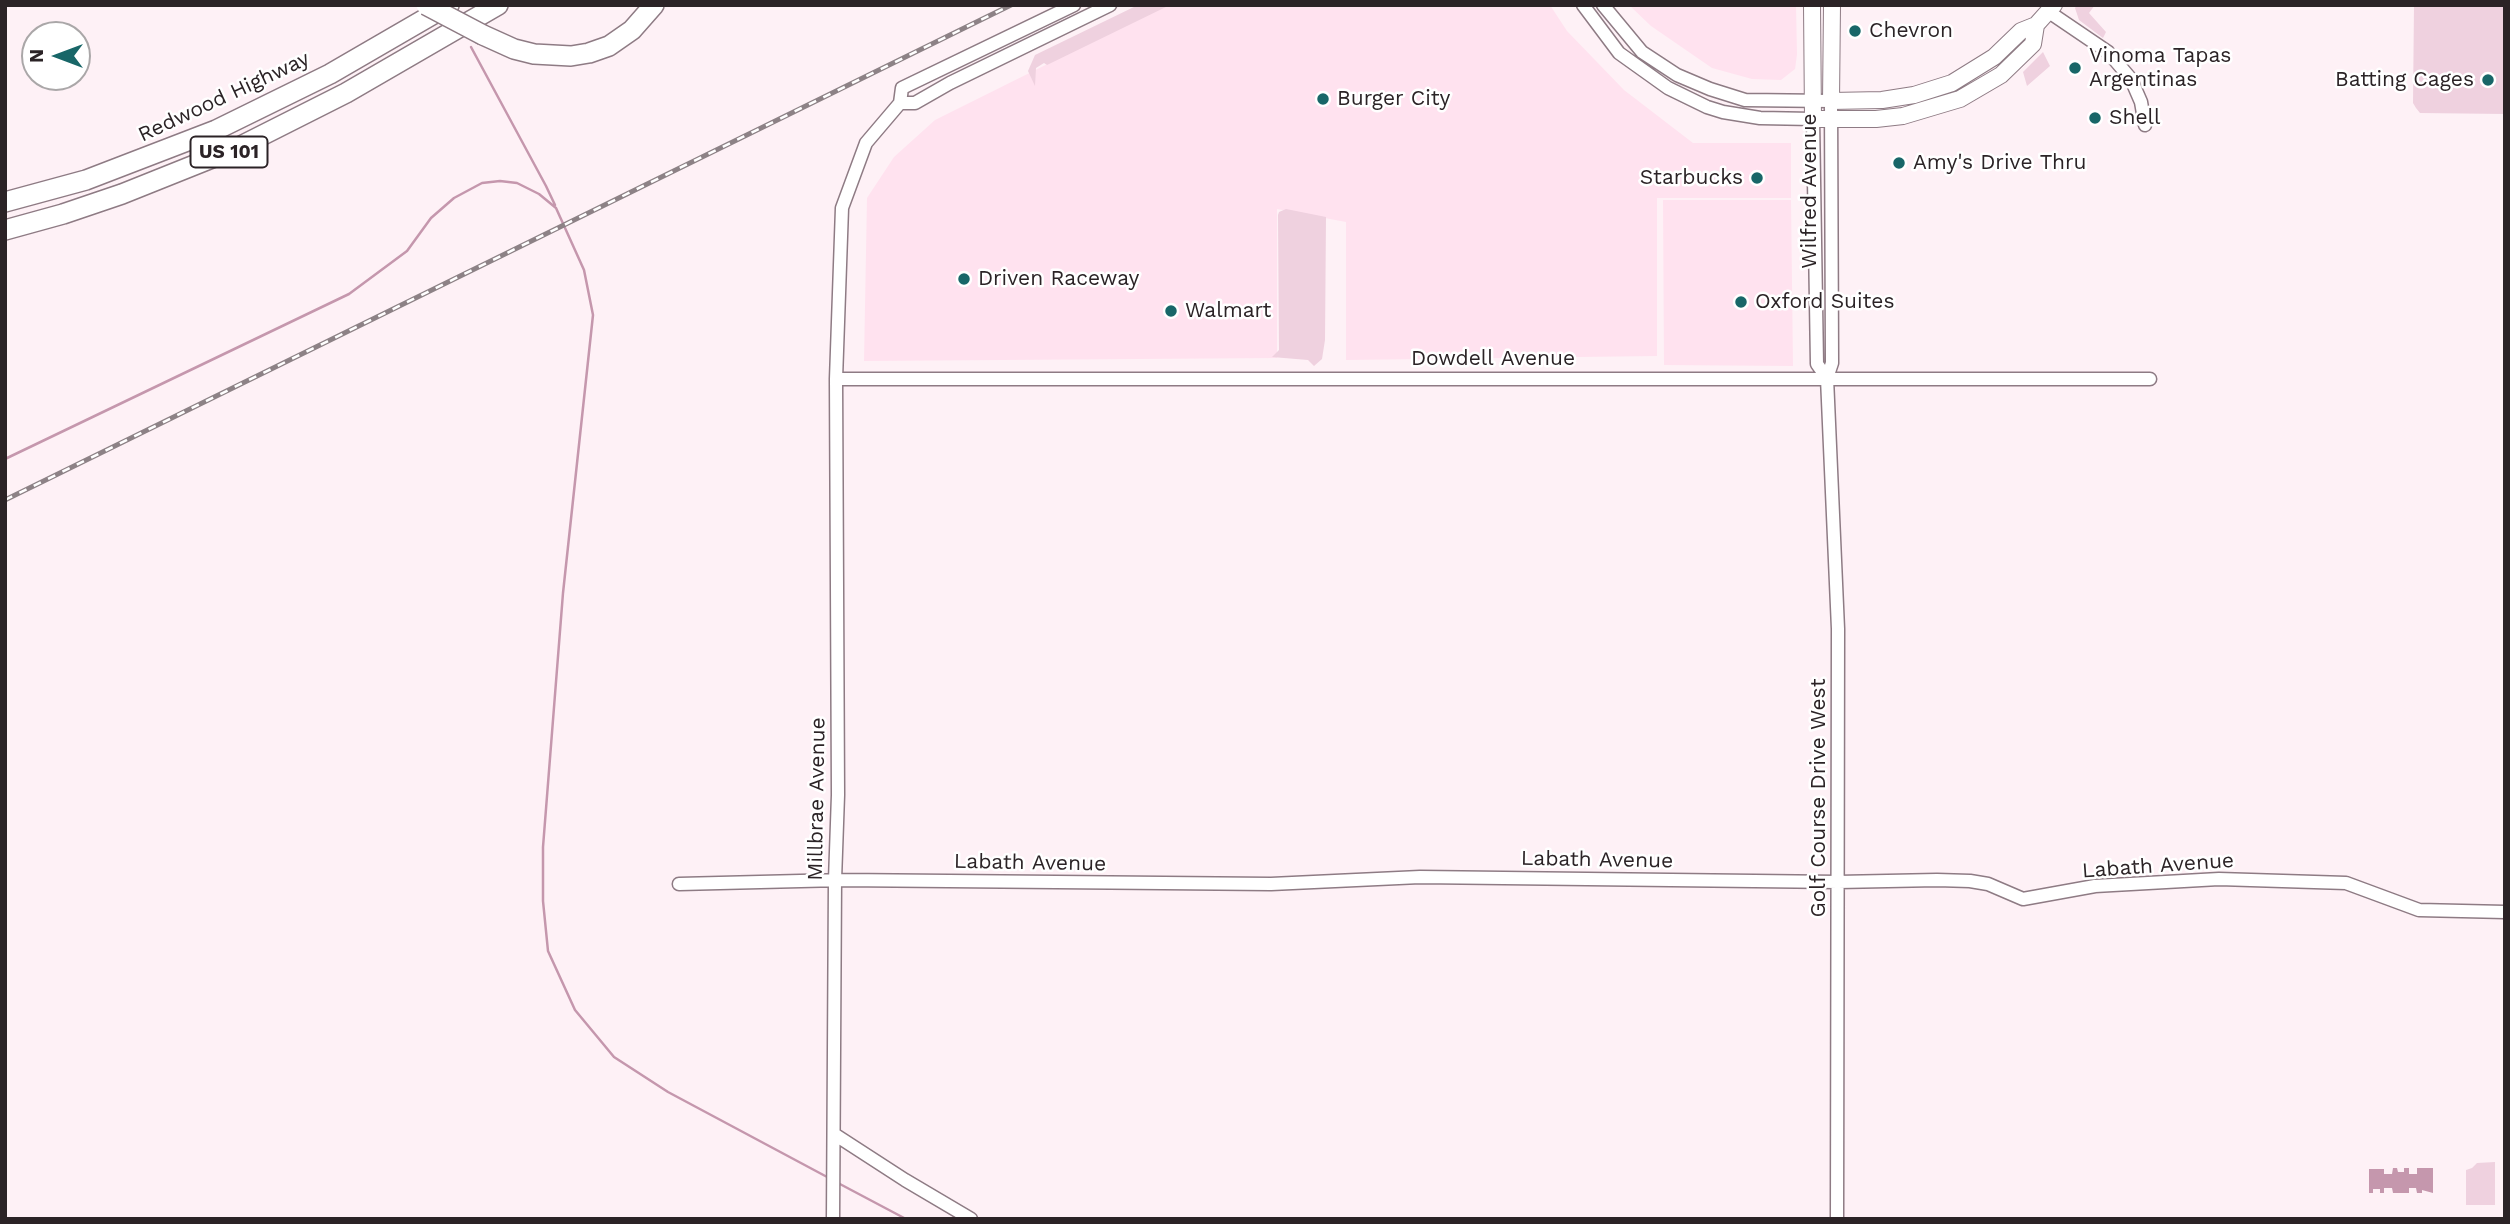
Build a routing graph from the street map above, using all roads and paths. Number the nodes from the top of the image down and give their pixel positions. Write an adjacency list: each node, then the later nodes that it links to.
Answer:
1 (426, 5): 4 (highway, bridge)
2 (449, 5): 21 (highway, Redwood Highway / US 101)
3 (498, 5): 22 (highway, US 101)
4 (654, 5)
5 (1074, 5): 17 (street, Millbrae Avenue)
6 (1110, 5): 17 (street)
7 (1583, 5): 14 (street)
8 (1603, 5): 13 (street)
9 (1812, 5): 15 (main road, Wilfred Avenue)
10 (1832, 5): 16 (main road)
11 (2051, 8): 12 (main road); 20 (street)
12 (2036, 25): 16 (main road); 18 (main road)
13 (1676, 75): 14 (street); 15 (street)
14 (1668, 88): 19 (street)
15 (1812, 101): 16 (street); 19 (main road, Wilfred Avenue)
16 (1831, 101): 18 (street, Wilfred Avenue)
17 (900, 103): 24 (street, Millbrae Avenue)
18 (1831, 119): 19 (main road); 23 (street, Wilfred Avenue)
19 (1813, 120): 23 (street, Wilfred Avenue)
20 (2146, 125)
21 (5, 202)
22 (5, 230)
23 (1827, 378): 24 (street, Dowdell Avenue); 25 (street, Dowdell Avenue); 27 (street, Golf Course Drive West)
24 (836, 379): 26 (street, Millbrae Avenue)
25 (2150, 379)
26 (835, 880): 27 (street, Labath Avenue); 28 (street, Labath Avenue); 30 (street, Millbrae Avenue)
27 (1838, 882): 29 (street, Labath Avenue); 33 (street, Golf Course Drive West)
28 (679, 884)
29 (2505, 912)
30 (834, 1134): 31 (street, Millbrae Avenue); 32 (street)
31 (833, 1219)
32 (971, 1219)
33 (1838, 1219)

